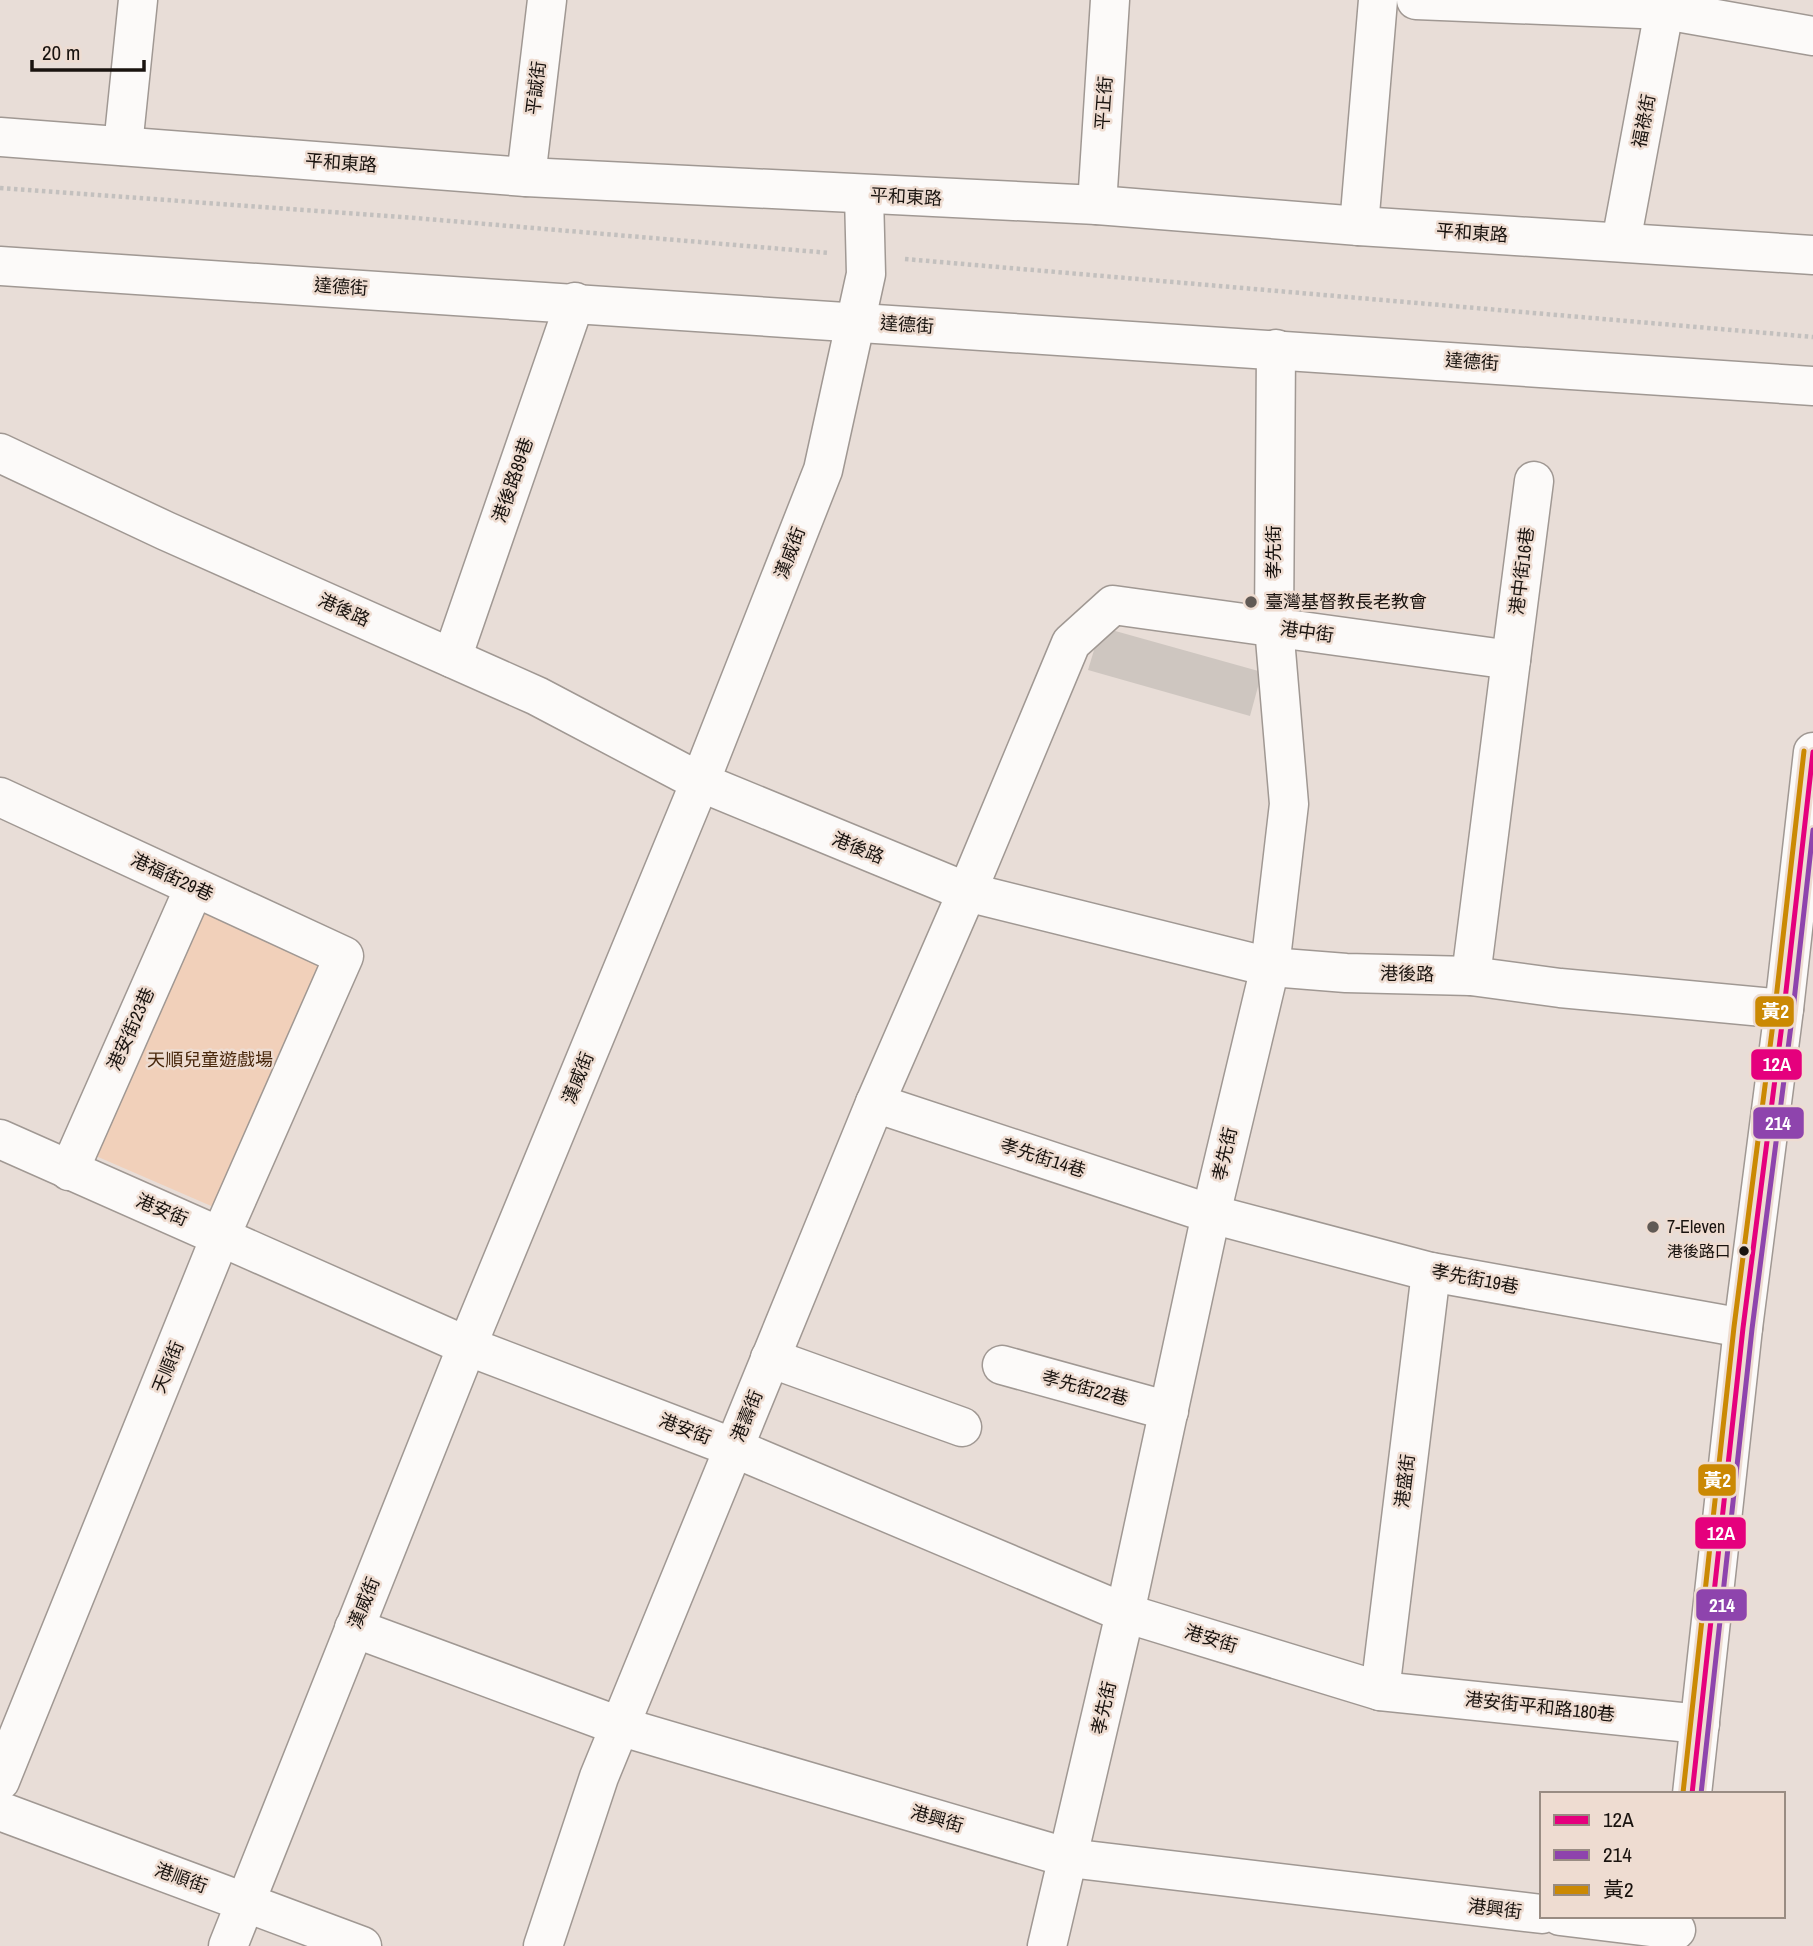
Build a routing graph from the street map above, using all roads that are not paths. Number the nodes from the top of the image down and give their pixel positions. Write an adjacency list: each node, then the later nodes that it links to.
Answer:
1 (138, 0): 9 (street)
2 (547, 0): 10 (street, 平誠街)
3 (1110, 0): 12 (street, 平正街)
4 (1378, 0): 13 (street)
5 (1416, 0): 6 (street)
6 (1665, 5): 7 (street); 14 (street, 福祿街)
7 (1813, 36)
8 (0, 137): 9 (street, 平和東路)
9 (123, 146): 10 (street, 平和東路)
10 (526, 177): 11 (street, 平和東路)
11 (864, 195): 12 (street, 平和東路); 18 (street, 漢威街)
12 (1097, 205): 13 (street, 平和東路)
13 (1359, 226): 14 (street, 平和東路)
14 (1622, 242): 15 (street, 平和東路)
15 (1813, 255)
16 (0, 266): 17 (street, 達德街)
17 (575, 302): 18 (street, 達德街); 24 (street, 港後路89巷)
18 (857, 321): 19 (street, 達德街); 27 (street, 漢威街)
19 (1276, 349): 20 (street, 達德街); 23 (street, 孝先街)
20 (1813, 386)
21 (0, 453): 24 (street, 港後路)
22 (1534, 481): 25 (street, 港中街16巷)
23 (1274, 627): 25 (street, 港中街); 30 (street, 港中街); 32 (street, 孝先街)
24 (452, 658): 27 (street, 港後路)
25 (1511, 660): 33 (street)
26 (1813, 752): 34 (street)
27 (700, 782): 30 (street, 港後路); 42 (street, 漢威街)
28 (0, 797): 29 (street, 港福街29巷)
29 (194, 888): 31 (street, 港福街29巷); 37 (street, 港安街23巷)
30 (967, 892): 32 (street, 港後路); 35 (street, 港壽街)
31 (344, 956): 39 (street, 天順街)
32 (1270, 967): 33 (street, 港後路); 38 (street, 孝先街)
33 (1471, 976): 34 (street, 港後路)
34 (1783, 1010): 41 (street)
35 (875, 1103): 38 (street, 孝先街14巷); 43 (street, 港壽街)
36 (0, 1139): 37 (street, 港安街)
37 (69, 1171): 39 (street, 港安街)
38 (1211, 1214): 40 (street, 孝先街19巷); 45 (street, 孝先街)
39 (221, 1235): 42 (street, 港安街); 53 (street, 天順街)
40 (1431, 1272): 41 (street, 孝先街19巷); 50 (street, 港盛街)
41 (1743, 1328): 51 (street)
42 (467, 1346): 47 (street, 港安街); 49 (street, 漢威街)
43 (770, 1358): 46 (street); 47 (street, 港壽街)
44 (1002, 1365): 45 (street, 孝先街22巷)
45 (1169, 1411): 48 (street, 孝先街)
46 (962, 1427)
47 (734, 1448): 48 (street, 港安街); 52 (street, 港壽街)
48 (1125, 1613): 50 (street, 港安街); 56 (street, 孝先街)
49 (354, 1628): 52 (street, 港興街); 57 (street, 漢威街)
50 (1380, 1691): 51 (street, 港安街平和路180巷)
51 (1700, 1724): 54 (street)
52 (619, 1726): 56 (street, 港興街); 63 (street, 港壽街)
53 (0, 1781)
54 (1692, 1792)
55 (0, 1811): 57 (street, 港順街)
56 (1069, 1858): 58 (street, 港興街); 64 (street, 孝先街)
57 (245, 1902): 61 (street, 漢威街); 62 (street, 港順街)
58 (1540, 1914)
59 (1575, 1918): 60 (street)
60 (1676, 1931)
61 (228, 1946)
62 (362, 1946)
63 (543, 1946)
64 (1047, 1946)

